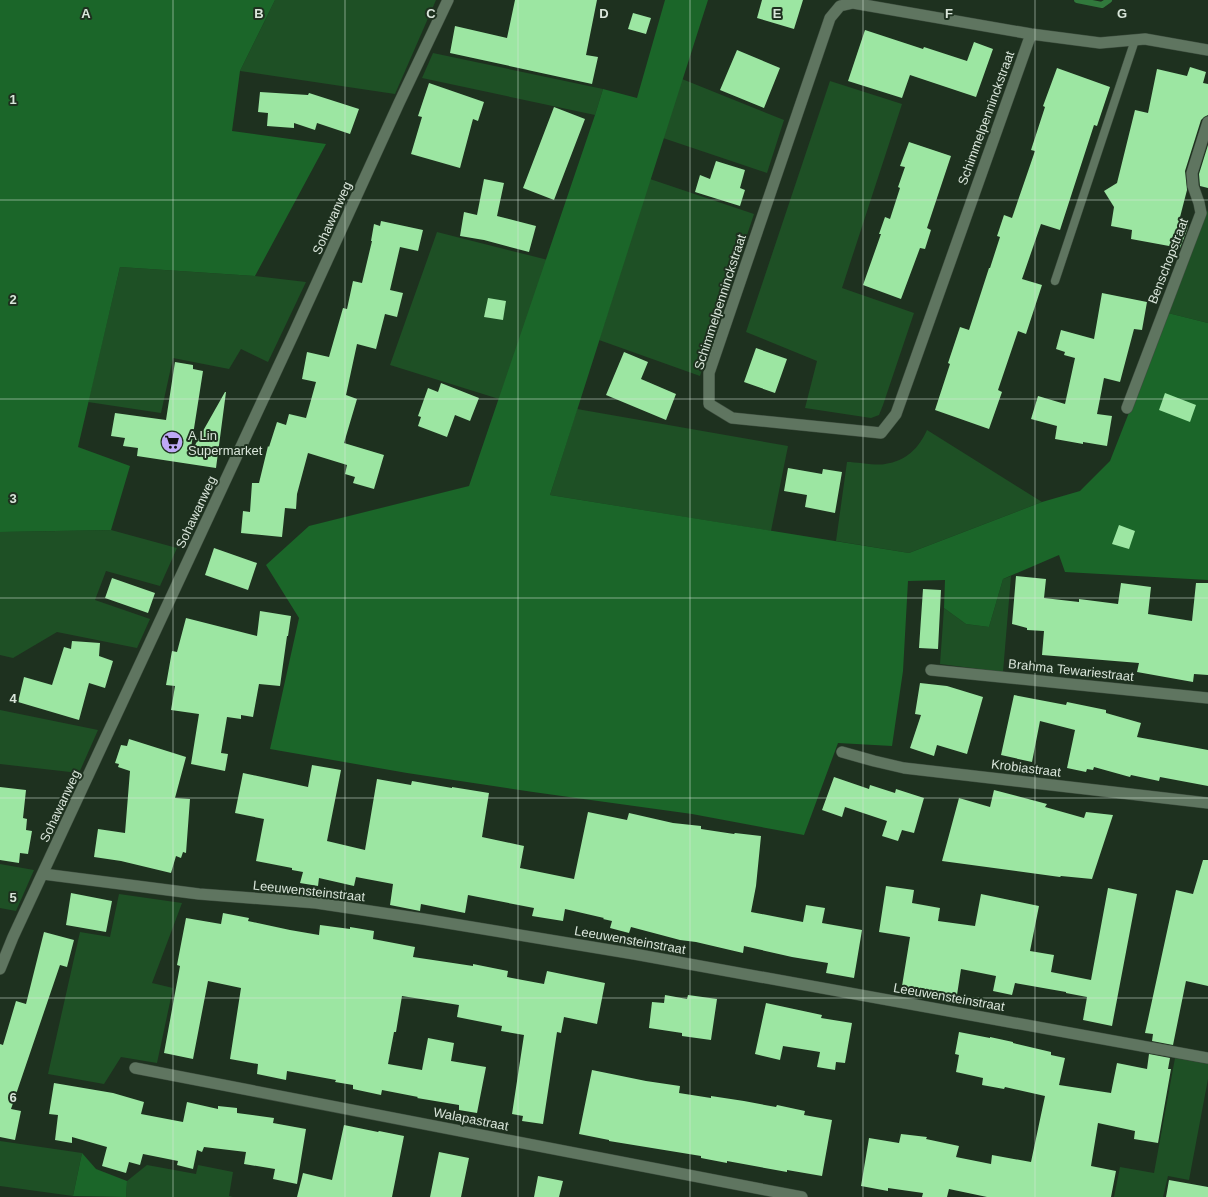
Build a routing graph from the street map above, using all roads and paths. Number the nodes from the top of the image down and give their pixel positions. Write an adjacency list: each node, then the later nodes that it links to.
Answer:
1 (448, 0): 12 (street, Sohawanweg)
2 (1031, 34): 2 (street, Schimmelpenninckstraat); 3 (street, Schimmelpenninckstraat)
3 (1135, 40): 4 (street, Schimmelpenninckstraat); 6 (lane)
4 (1208, 50)
5 (1208, 122): 7 (street, Benschopstraat)
6 (1054, 281)
7 (1127, 408)
8 (931, 670): 9 (street, Brahma Tewariestraat)
9 (1208, 698)
10 (842, 752): 11 (street, Krobiastraat)
11 (1208, 803)
12 (43, 874): 13 (street, Sohawanweg); 14 (street, Leeuwensteinstraat)
13 (0, 970)
14 (1208, 1058)
15 (135, 1068): 16 (street, Walapastraat)
16 (802, 1197)

